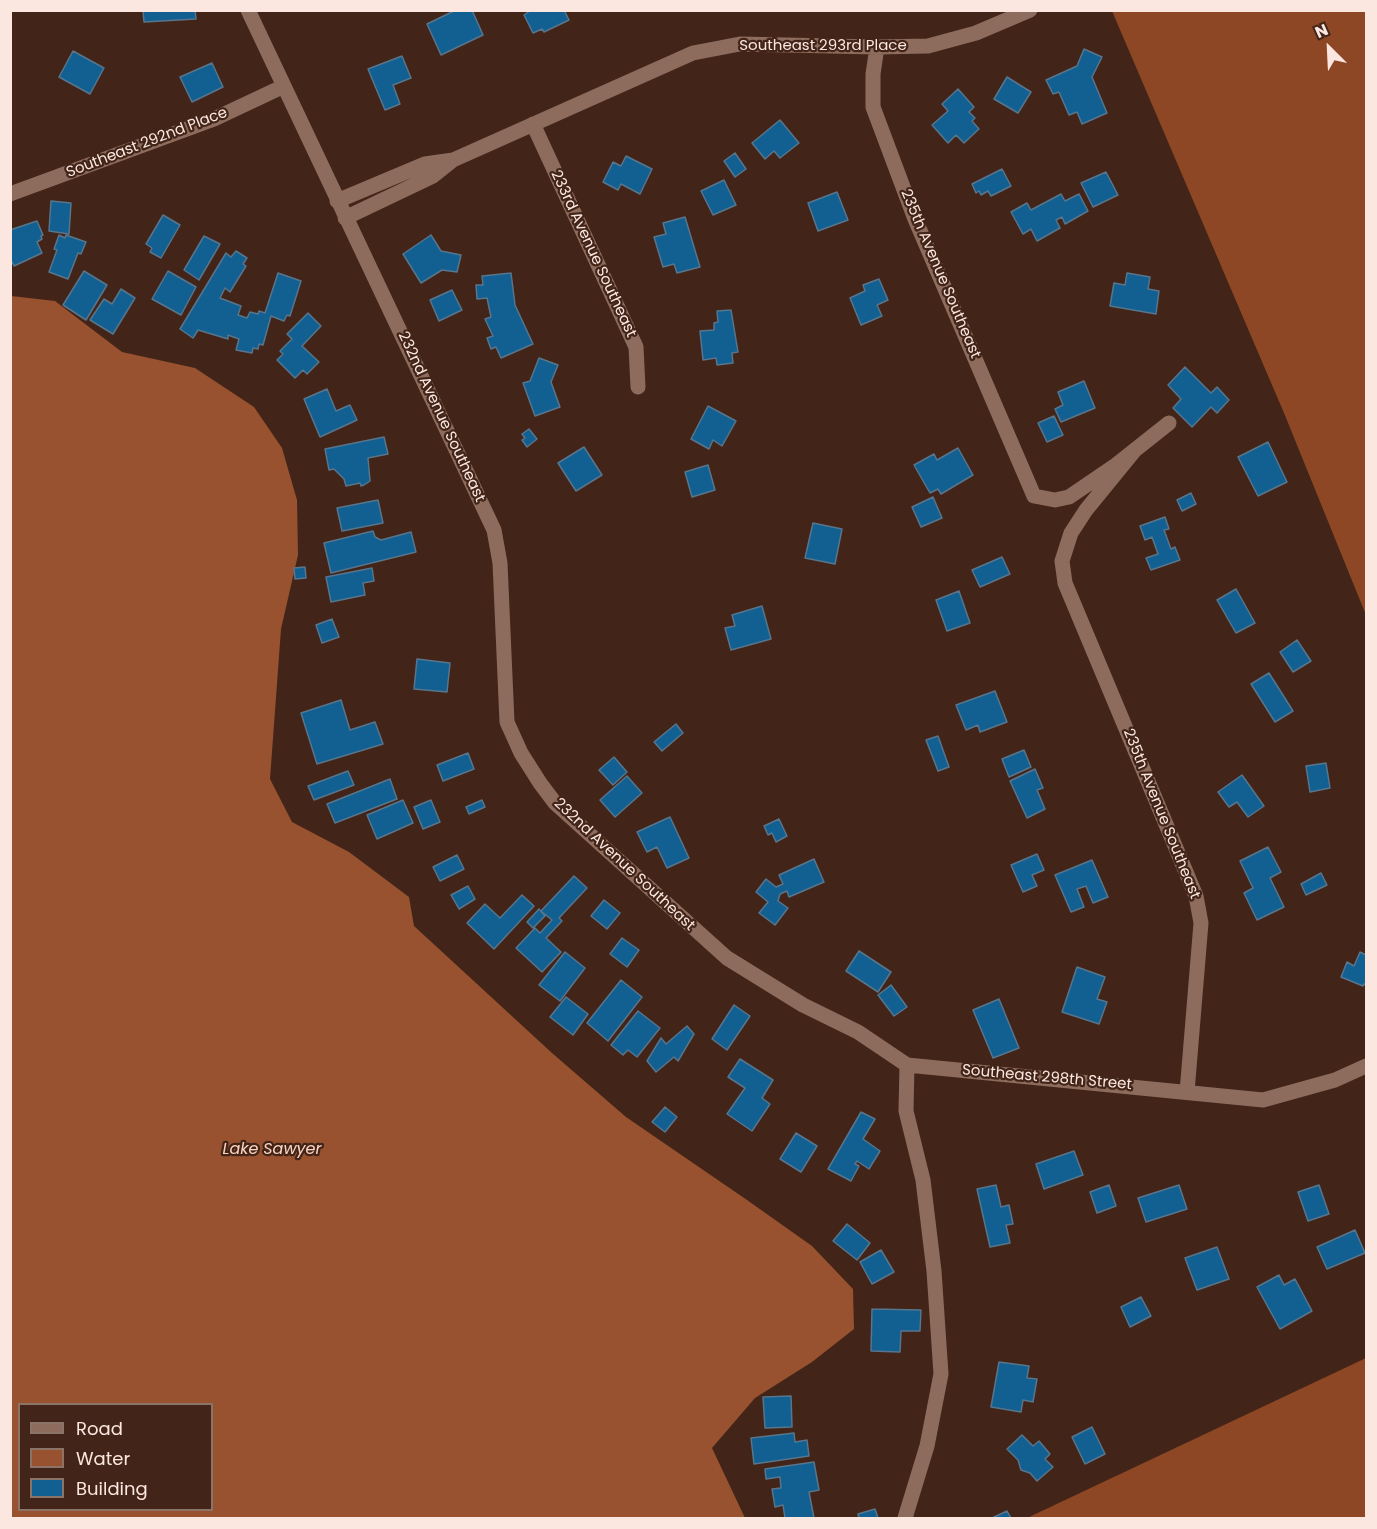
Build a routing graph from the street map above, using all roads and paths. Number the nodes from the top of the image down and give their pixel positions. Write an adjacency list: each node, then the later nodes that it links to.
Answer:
1 (248, 10): 4 (street, 232nd Avenue Southeast)
2 (1030, 10): 3 (street, Southeast 293rd Place)
3 (877, 47): 5 (street, Southeast 293rd Place); 12 (street, 235th Avenue Southeast)
4 (282, 87): 7 (street, Southeast 292nd Place); 8 (street, 232nd Avenue Southeast)
5 (534, 123): 6 (street, Southeast 293rd Place); 10 (street, 233rd Avenue Southeast)
6 (453, 160): 8 (street, Southeast 293rd Place); 9 (street, Southeast 293rd Place)
7 (10, 195)
8 (337, 201): 9 (street, 232nd Avenue Southeast)
9 (345, 218): 13 (street, 232nd Avenue Southeast)
10 (638, 387)
11 (1168, 423): 12 (street)
12 (1135, 450): 15 (street, 235th Avenue Southeast)
13 (907, 1065): 15 (street, Southeast 298th Street); 16 (street)
14 (1366, 1066): 15 (street, Southeast 298th Street)
15 (1187, 1092)
16 (905, 1518)

